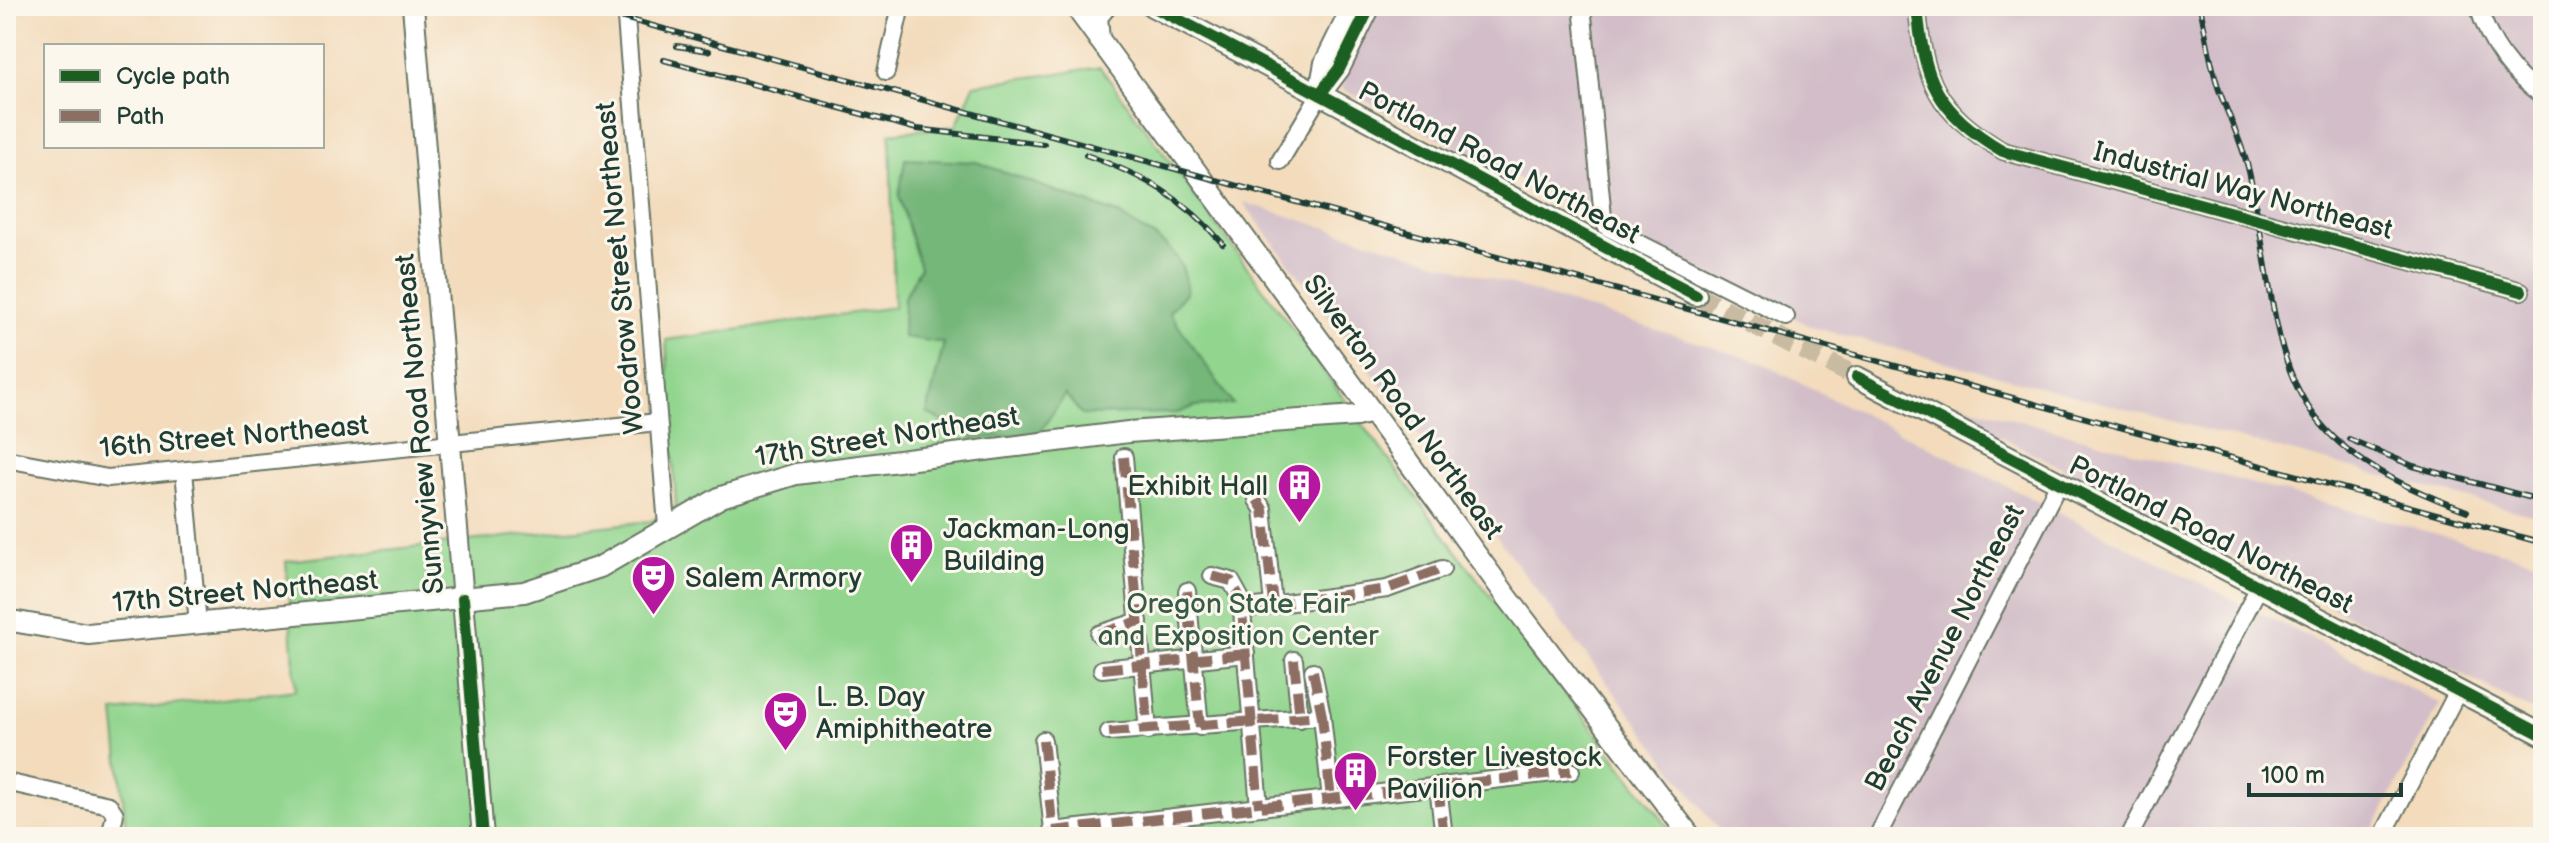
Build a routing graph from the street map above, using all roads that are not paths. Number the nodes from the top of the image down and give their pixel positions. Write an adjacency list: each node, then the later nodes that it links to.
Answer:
1 (413, 6): 23 (main road, Sunnyview Road Northeast)
2 (625, 6): 22 (street, Woodrow Street Northeast)
3 (901, 6): 13 (street)
4 (1075, 6): 12 (main road, Silverton Road Northeast)
5 (1106, 6): 12 (main road)
6 (1152, 6): 14 (main road, Portland Road Northeast)
7 (1353, 6): 14 (main road)
8 (1370, 6): 14 (main road)
9 (1582, 6): 19 (street)
10 (1917, 6): 17 (street, Industrial Way Northeast)
11 (2478, 6): 15 (street)
12 (1099, 39): 21 (main road, Silverton Road Northeast)
13 (886, 72)
14 (1320, 94): 16 (street); 18 (main road, Portland Road Northeast)
15 (2543, 96)
16 (1280, 161)
17 (2521, 291)
18 (1696, 295)
19 (1786, 317)
20 (1857, 377): 27 (main road, Portland Road Northeast)
21 (1372, 412): 29 (main road, 17th Street Northeast); 65 (main road, Silverton Road Northeast)
22 (658, 422): 23 (street, 16th Street Northeast); 29 (street, Woodrow Street Northeast)
23 (450, 443): 26 (street, 16th Street Northeast); 34 (main road, Sunnyview Road Northeast)
24 (1124, 457): 38 (street)
25 (6, 459): 26 (street, 16th Street Northeast)
26 (184, 471): 39 (street)
27 (2059, 483): 32 (main road, Portland Road Northeast); 66 (street, Beach Avenue Northeast)
28 (1257, 500): 35 (street)
29 (667, 526): 34 (main road, 17th Street Northeast)
30 (1442, 569): 35 (street)
31 (1212, 576): 36 (street)
32 (2259, 587): 47 (main road, Portland Road Northeast); 67 (street)
33 (1187, 591): 42 (street)
34 (463, 599): 39 (main road, 17th Street Northeast); 63 (main road, Sunnyview Road Northeast)
35 (1273, 604): 36 (street)
36 (1242, 609): 41 (street)
37 (6, 620): 39 (main road, 17th Street Northeast)
38 (1139, 621): 40 (street); 44 (street)
39 (198, 624)
40 (1099, 634)
41 (1246, 654): 42 (street); 50 (street)
42 (1193, 659): 44 (street); 51 (street)
43 (1294, 660): 49 (street)
44 (1143, 665): 45 (street); 52 (street)
45 (1102, 669)
46 (1313, 671): 48 (street)
47 (2458, 691): 54 (main road, Portland Road Northeast); 68 (street)
48 (1322, 716): 49 (street); 59 (street)
49 (1300, 719): 50 (street)
50 (1249, 724): 51 (street); 60 (street)
51 (1200, 727): 52 (street)
52 (1148, 731): 53 (street)
53 (1109, 732)
54 (2543, 735)
55 (1043, 740): 61 (street)
56 (1571, 771): 58 (street)
57 (6, 782): 62 (street)
58 (1438, 786): 59 (street); 64 (street)
59 (1331, 799): 60 (street)
60 (1259, 807): 61 (street)
61 (1052, 834)
62 (110, 837)
63 (483, 837)
64 (1444, 837)
65 (1691, 837)
66 (1877, 837)
67 (2129, 837)
68 (2382, 837)

